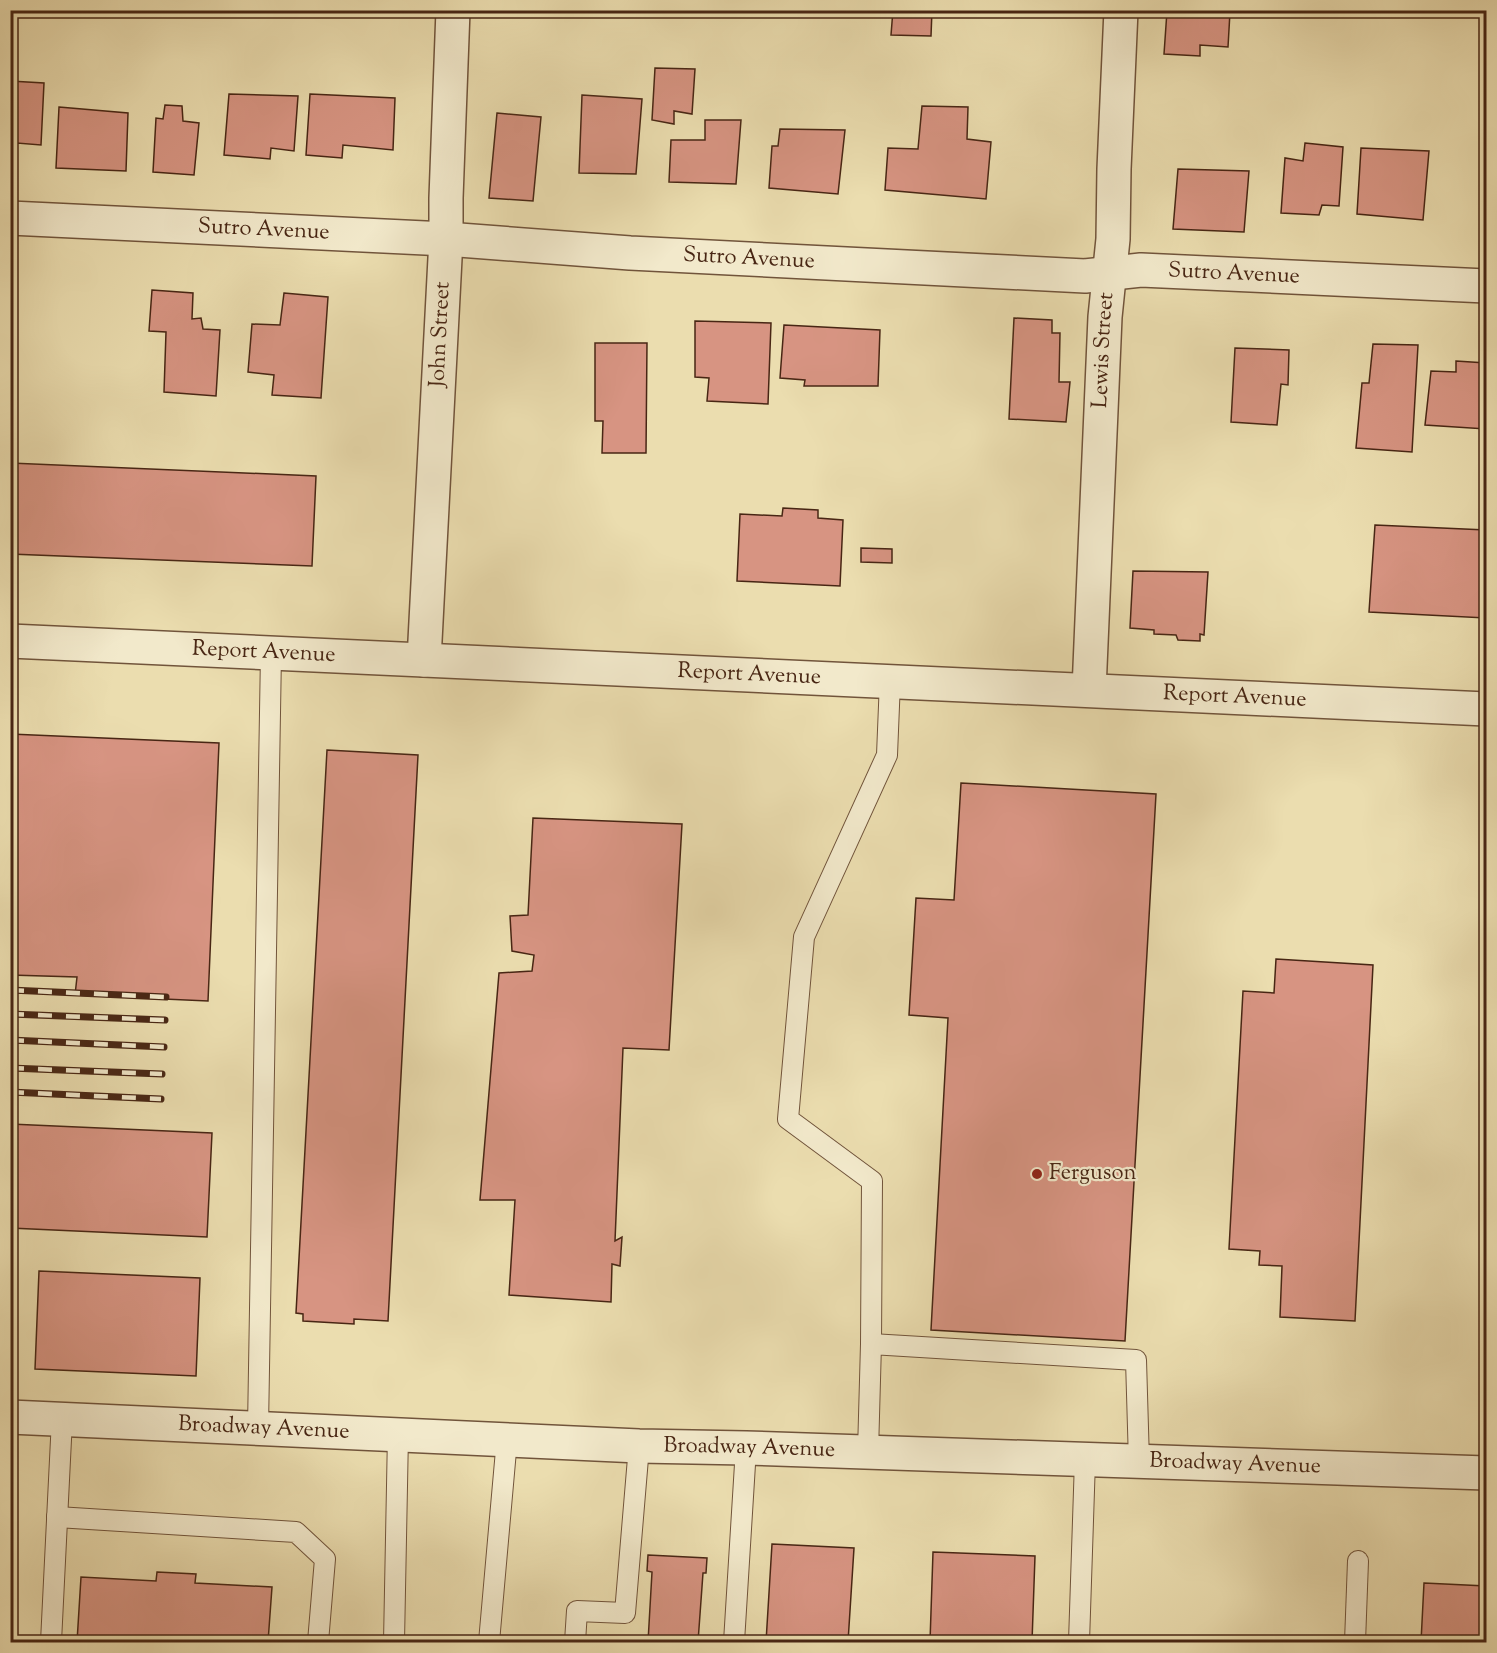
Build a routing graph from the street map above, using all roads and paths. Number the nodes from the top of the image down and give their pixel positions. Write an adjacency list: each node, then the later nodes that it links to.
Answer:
1 (453, 10): 4 (street, John Street)
2 (1122, 10): 5 (street, Lewis Street)
3 (10, 218): 4 (street, Sutro Avenue)
4 (446, 239): 5 (street, Sutro Avenue); 9 (street, John Street)
5 (1110, 273): 6 (street, Sutro Avenue); 11 (street, Lewis Street)
6 (1486, 286)
7 (10, 641): 8 (street, Report Avenue)
8 (271, 653): 9 (street, Report Avenue); 16 (lane)
9 (424, 660): 10 (street, Report Avenue)
10 (890, 681): 11 (street, Report Avenue); 13 (lane)
11 (1089, 690): 12 (street, Report Avenue)
12 (1486, 709)
13 (871, 1344): 21 (lane); 23 (lane)
14 (10, 1417): 15 (street, Broadway Avenue)
15 (62, 1419): 16 (street, Broadway Avenue); 25 (lane)
16 (258, 1428): 17 (street, Broadway Avenue)
17 (398, 1434): 18 (street, Broadway Avenue); 29 (lane)
18 (507, 1439): 19 (street, Broadway Avenue); 30 (lane)
19 (639, 1446): 20 (street, Broadway Avenue); 31 (lane)
20 (746, 1448): 21 (street, Broadway Avenue); 32 (lane)
21 (868, 1452): 22 (street, Broadway Avenue)
22 (1085, 1460): 23 (street, Broadway Avenue); 33 (lane)
23 (1139, 1462): 24 (street, Broadway Avenue)
24 (1486, 1473)
25 (57, 1517): 27 (lane); 28 (lane)
26 (1358, 1561): 34 (lane)
27 (51, 1642)
28 (318, 1642)
29 (394, 1642)
30 (489, 1642)
31 (575, 1642)
32 (734, 1642)
33 (1079, 1642)
34 (1355, 1642)

